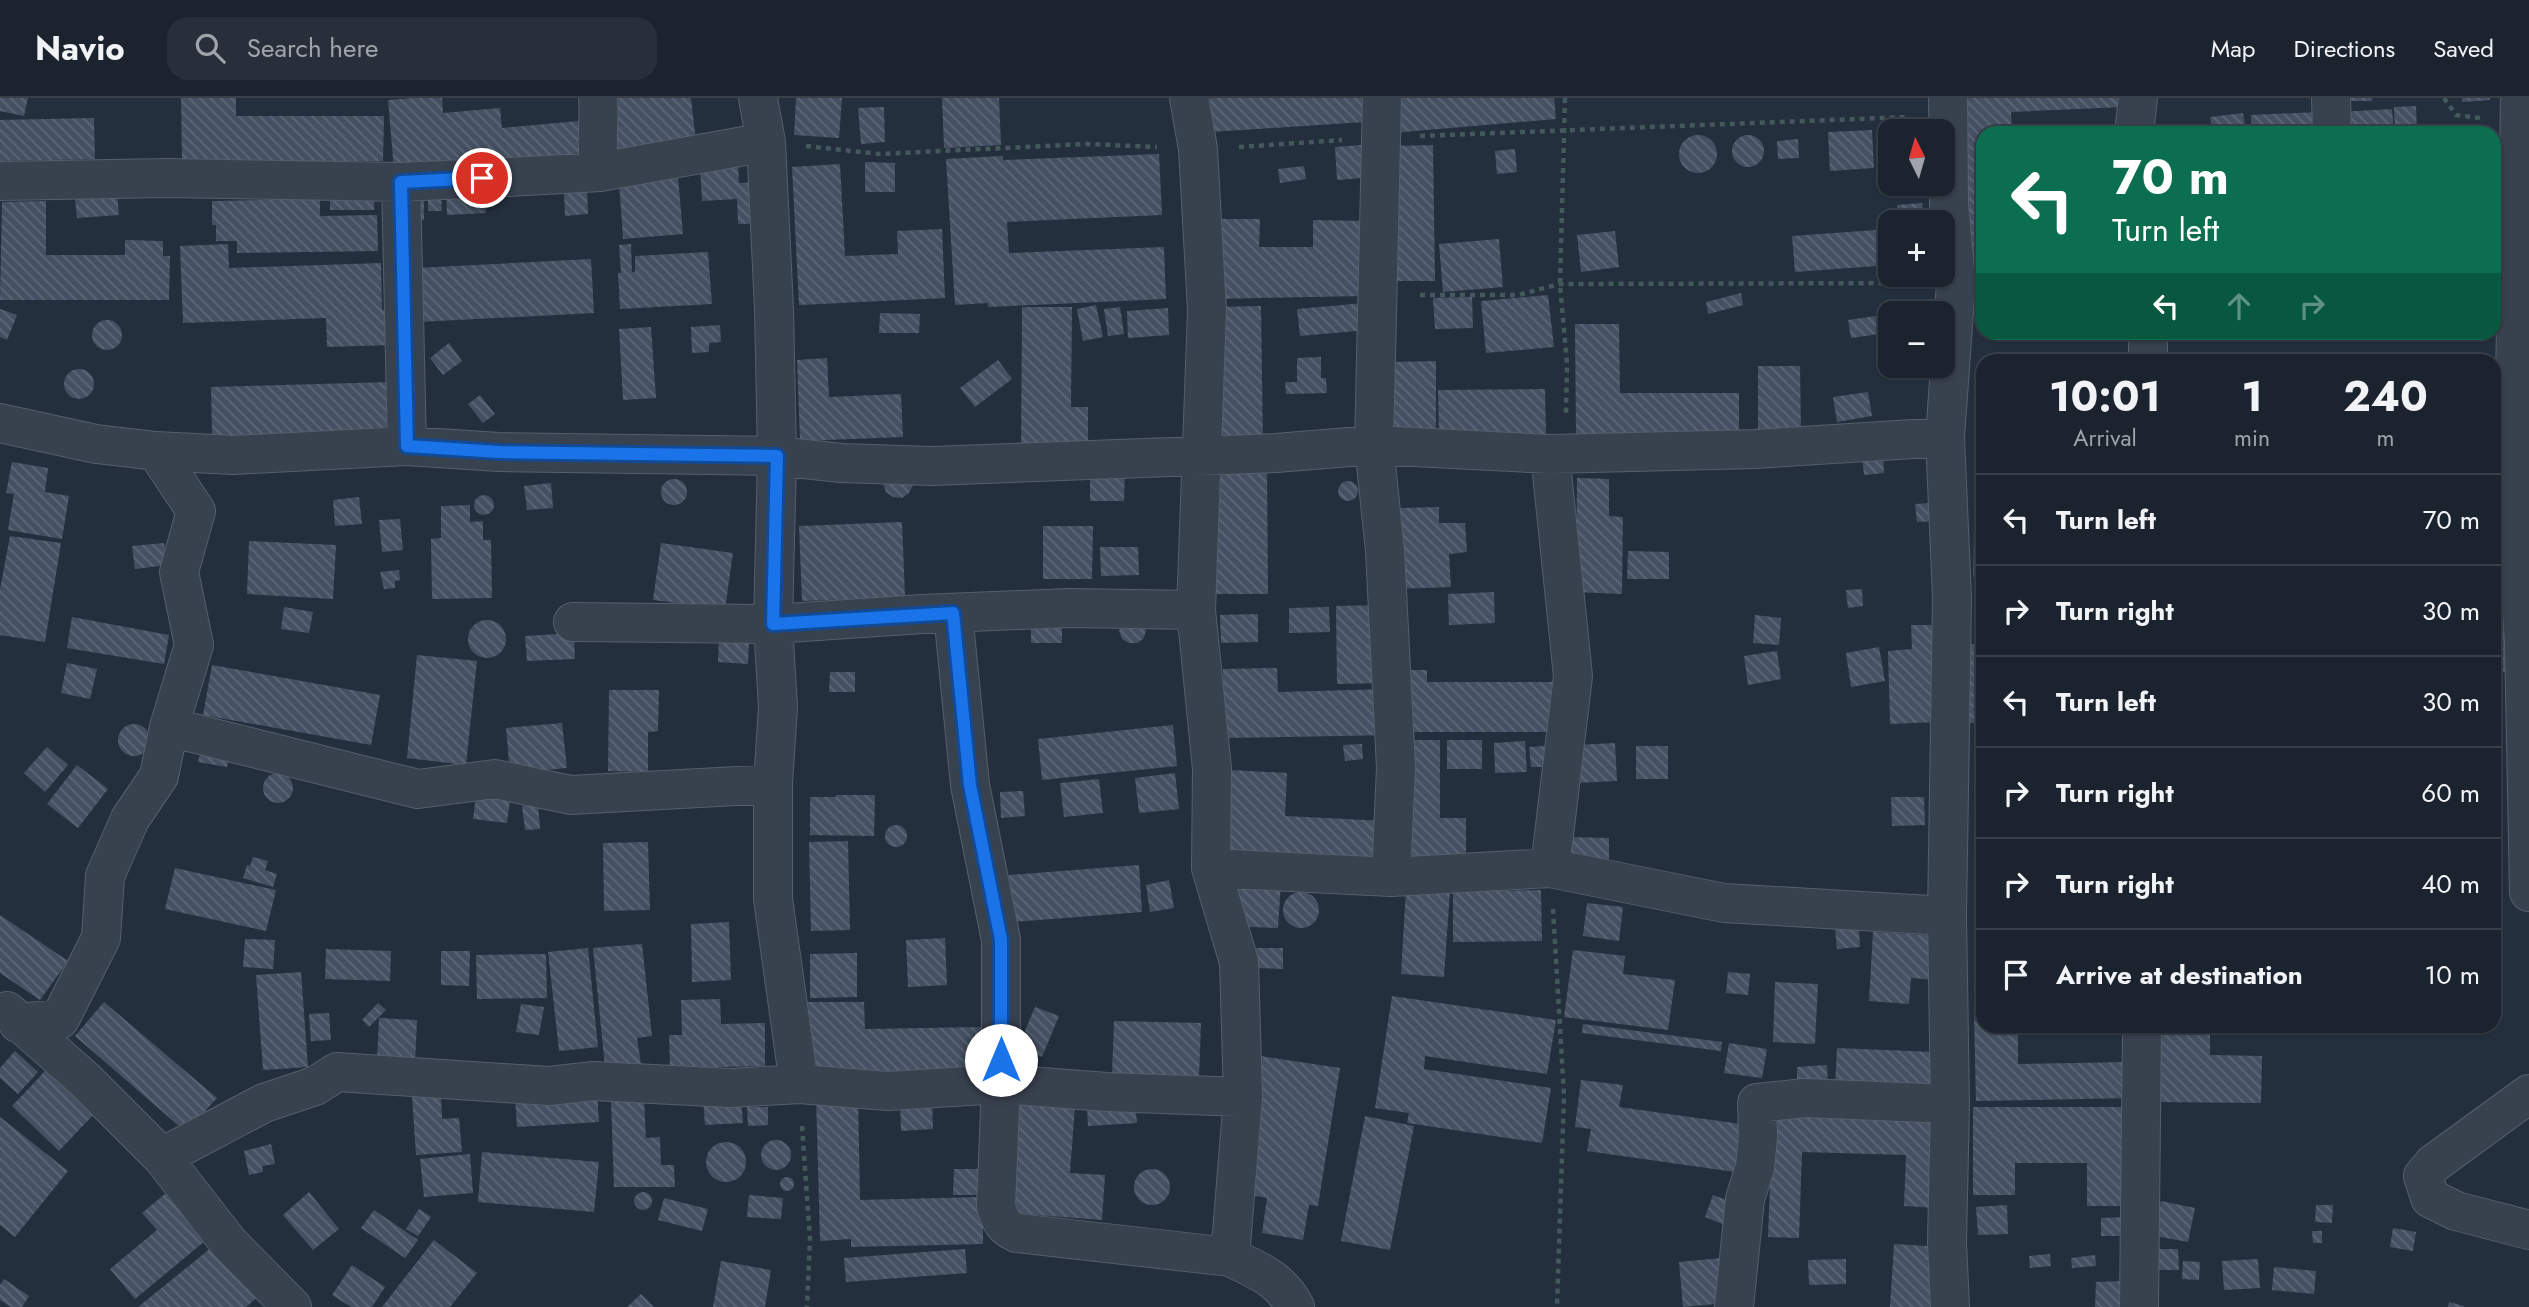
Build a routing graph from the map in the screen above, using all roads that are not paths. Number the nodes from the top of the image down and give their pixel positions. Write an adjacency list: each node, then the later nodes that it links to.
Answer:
1 (597, 98): 12 (street)
2 (758, 98): 11 (street)
3 (1189, 98): 24 (street)
4 (1382, 98): 20 (street)
5 (2138, 98): 9 (street)
6 (2332, 98): 10 (street)
7 (2520, 98): 15 (street)
8 (1948, 107): 16 (street)
9 (2135, 126)
10 (2332, 126)
11 (766, 142): 12 (street); 23 (street)
12 (600, 172): 14 (street)
13 (0, 181): 14 (street)
14 (401, 182): 19 (street)
15 (2513, 261): 34 (street)
16 (1969, 283): 18 (street)
17 (0, 424): 21 (street)
18 (1945, 437): 22 (street); 35 (street)
19 (407, 446): 21 (street); 23 (street)
20 (1374, 446): 22 (street); 24 (street); 33 (street)
21 (156, 451): 29 (street)
22 (1550, 454): 32 (street)
23 (777, 456): 24 (street); 28 (street)
24 (1203, 456): 25 (street)
25 (1196, 610): 26 (street); 31 (street)
26 (953, 613): 28 (street); 39 (street)
27 (573, 622): 28 (street)
28 (773, 624): 30 (street)
29 (169, 727): 30 (street); 36 (street)
30 (774, 785): 38 (street)
31 (1211, 868): 33 (street); 41 (street)
32 (1550, 868): 33 (street); 35 (street)
33 (1391, 877)
34 (2529, 892)
35 (1947, 916): 42 (street)
36 (9, 1014): 43 (street)
37 (2142, 1033): 50 (street)
38 (799, 1084): 39 (street); 43 (street)
39 (1001, 1084): 41 (street); 45 (street)
40 (2529, 1094): 44 (street)
41 (1243, 1097): 45 (street)
42 (1950, 1104): 48 (street); 49 (street)
43 (162, 1157): 46 (street)
44 (2529, 1230)
45 (1230, 1257): 47 (street)
46 (292, 1307)
47 (1295, 1307)
48 (1734, 1307)
49 (1950, 1307)
50 (2139, 1307)

